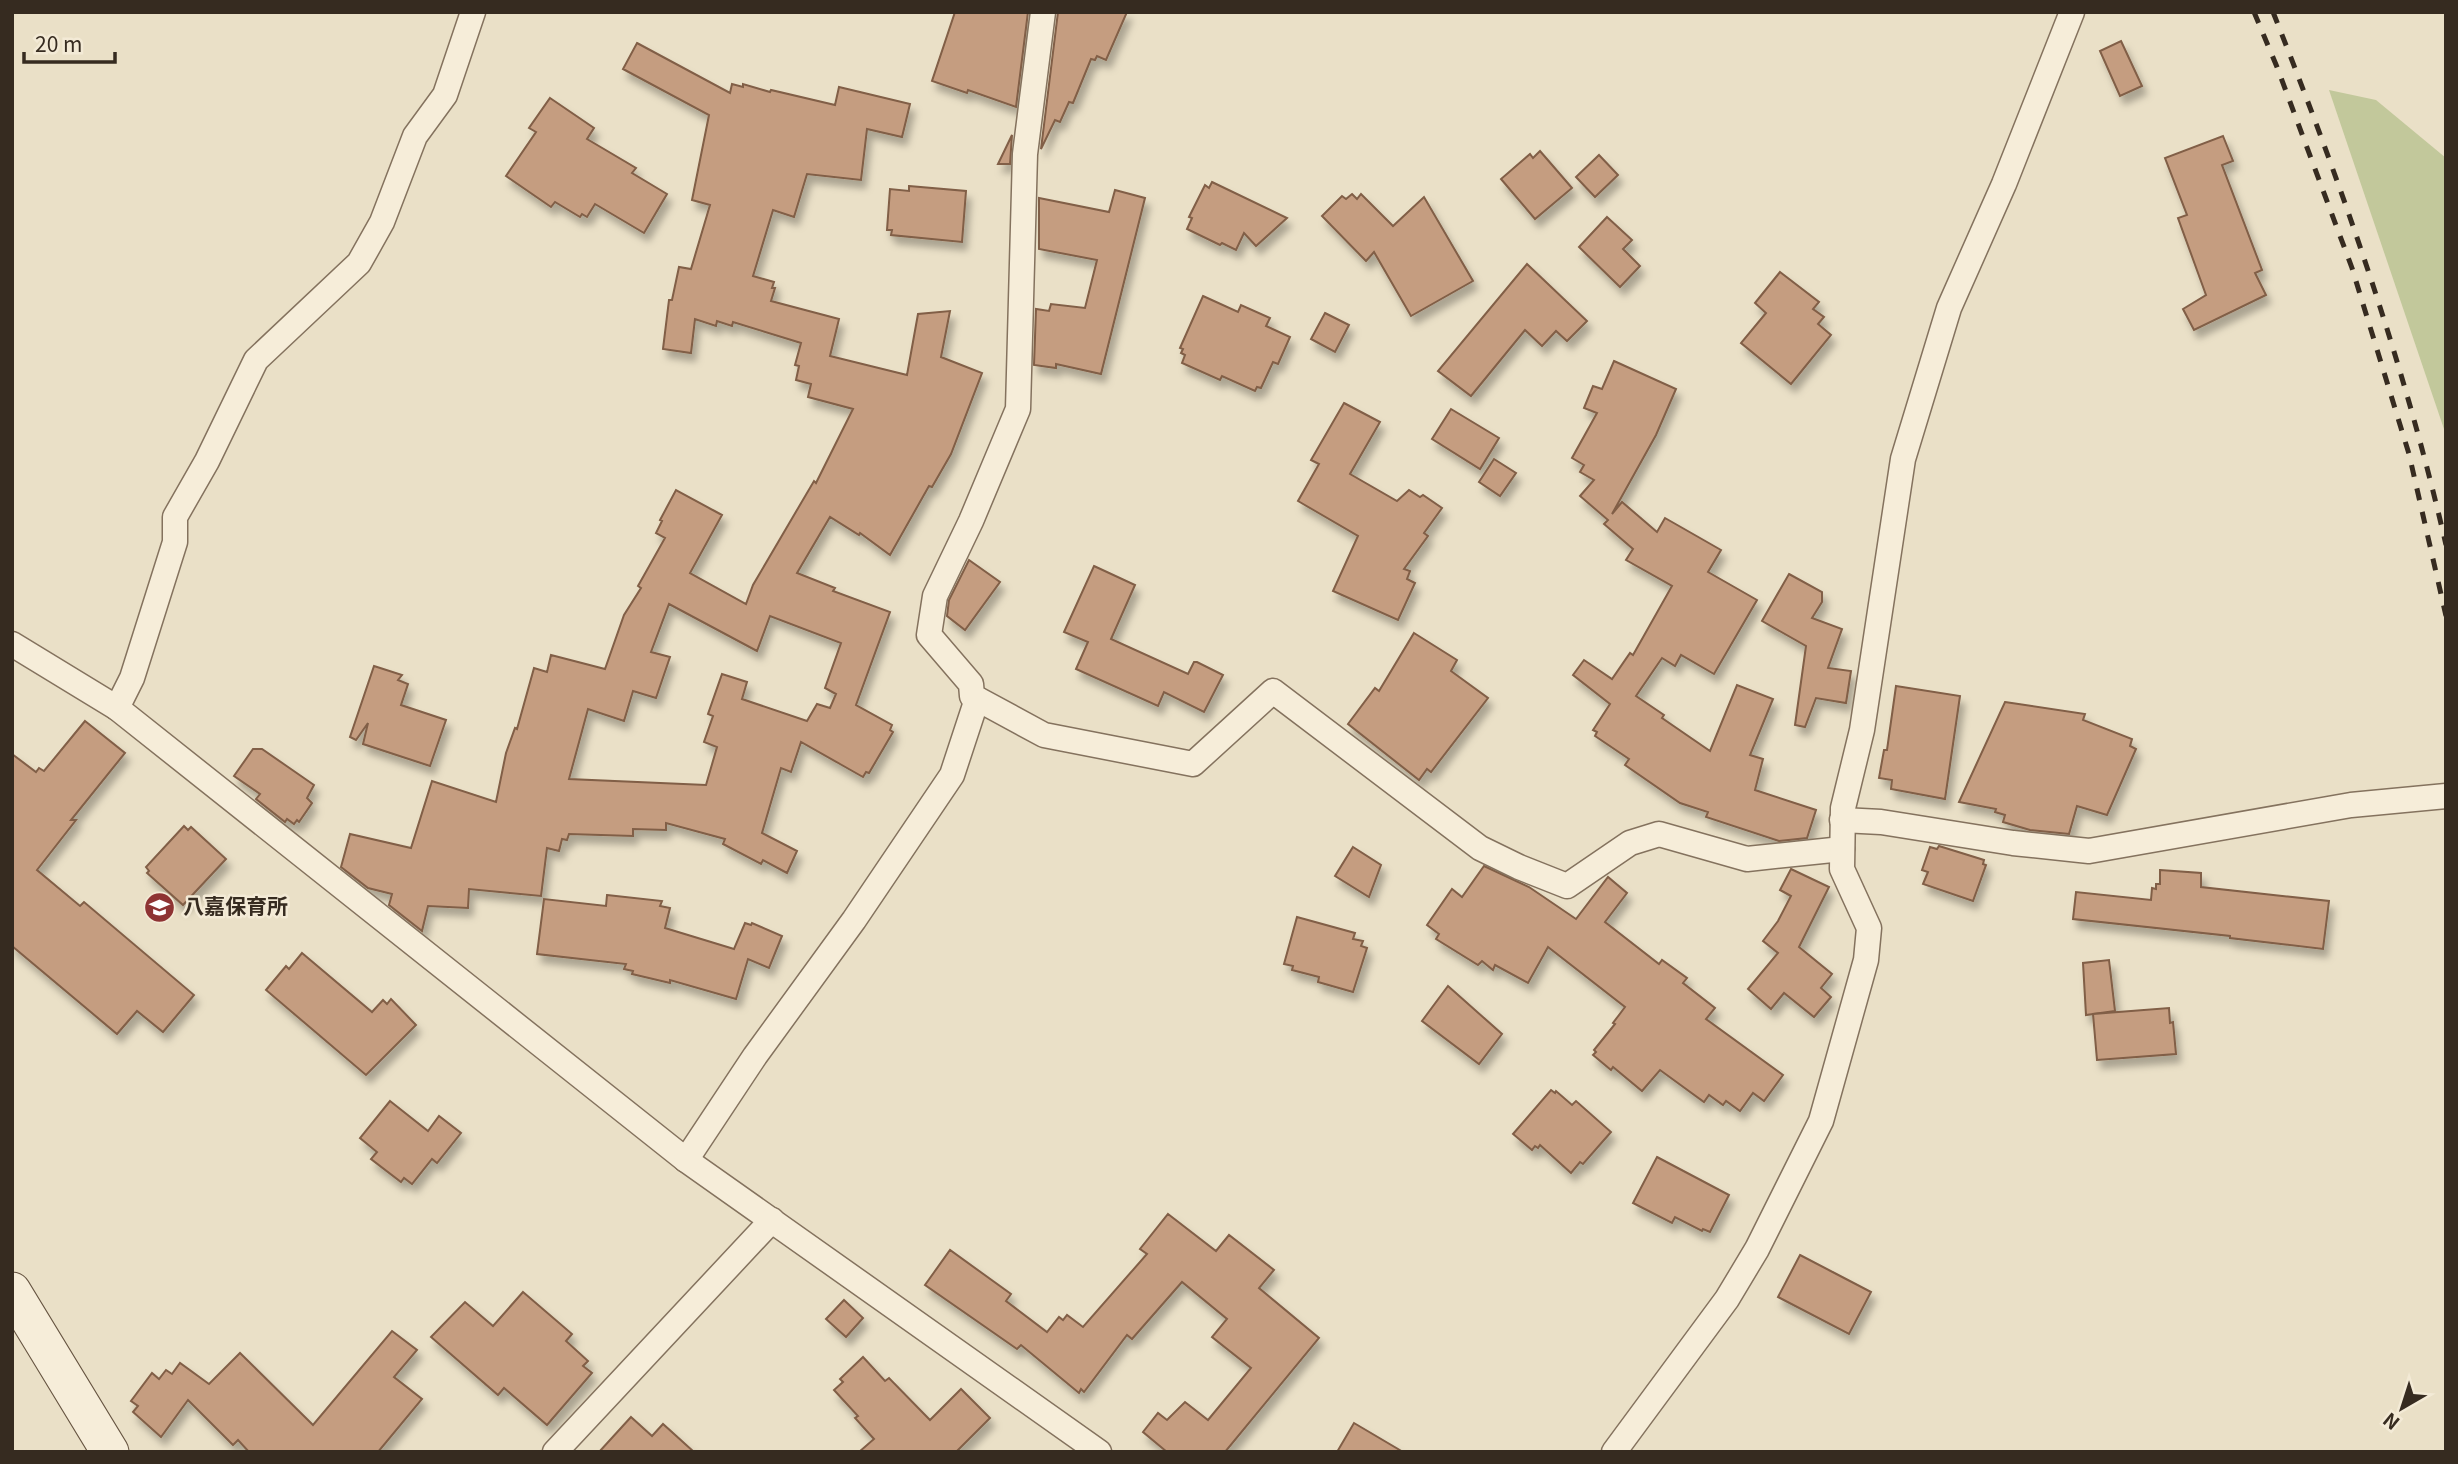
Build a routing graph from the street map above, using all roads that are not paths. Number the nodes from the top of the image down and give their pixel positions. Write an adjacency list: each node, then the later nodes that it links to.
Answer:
1 (473, 12): 6 (street)
2 (1043, 12): 5 (street)
3 (2072, 12): 8 (street)
4 (12, 644): 6 (street)
5 (977, 699): 9 (street); 10 (street)
6 (117, 708): 10 (street)
7 (2446, 796): 8 (street)
8 (1842, 820): 9 (street)
9 (1842, 849): 16 (street)
10 (685, 1160): 11 (street)
11 (772, 1220): 14 (street); 15 (street)
12 (12, 1291): 13 (main road)
13 (110, 1452)
14 (555, 1452)
15 (1099, 1452)
16 (1614, 1452)

